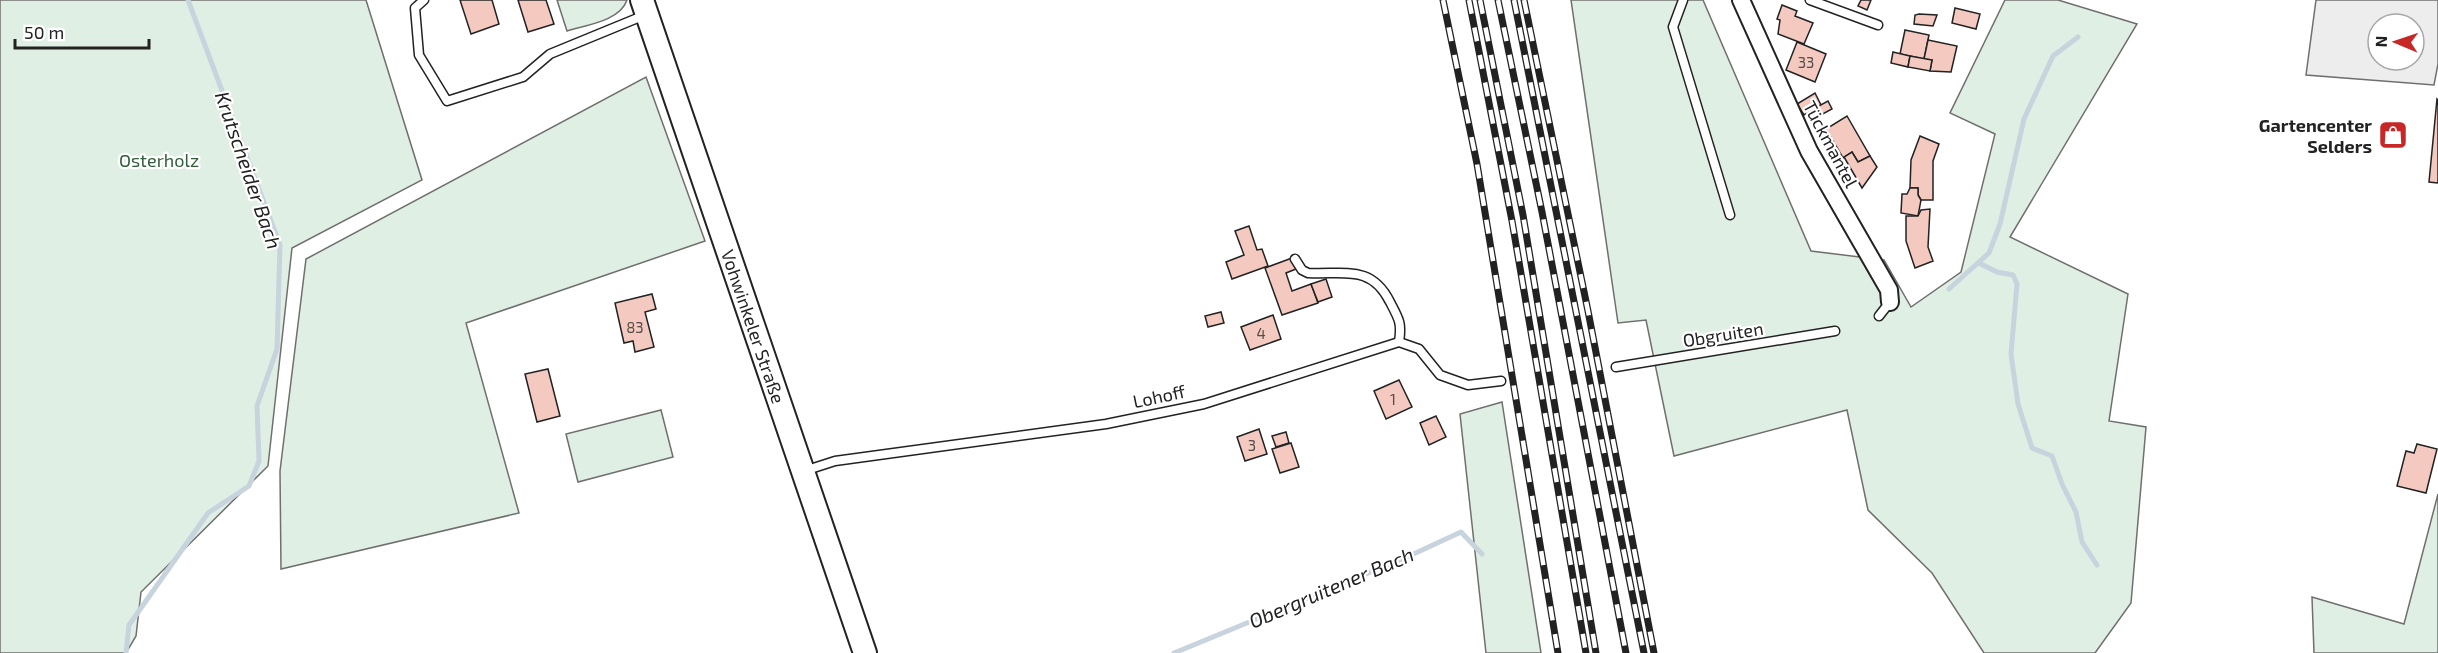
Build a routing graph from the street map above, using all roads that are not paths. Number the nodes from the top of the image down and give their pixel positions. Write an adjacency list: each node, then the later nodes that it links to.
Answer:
1 (424, 0): 5 (lane)
2 (1683, 0): 7 (lane)
3 (1741, 0): 9 (street, Tückmantel)
4 (1810, 0): 6 (lane)
5 (645, 7): 15 (street, Vohwinkeler Straße)
6 (1878, 25)
7 (1730, 215)
8 (1295, 259): 12 (lane)
9 (1890, 303): 10 (lane)
10 (1879, 316)
11 (1835, 331): 13 (lane, Obgruiten)
12 (1399, 342): 14 (lane); 15 (lane, Lohoff)
13 (1616, 367)
14 (1501, 381)
15 (804, 472): 16 (street, Vohwinkeler Straße)
16 (865, 653)

